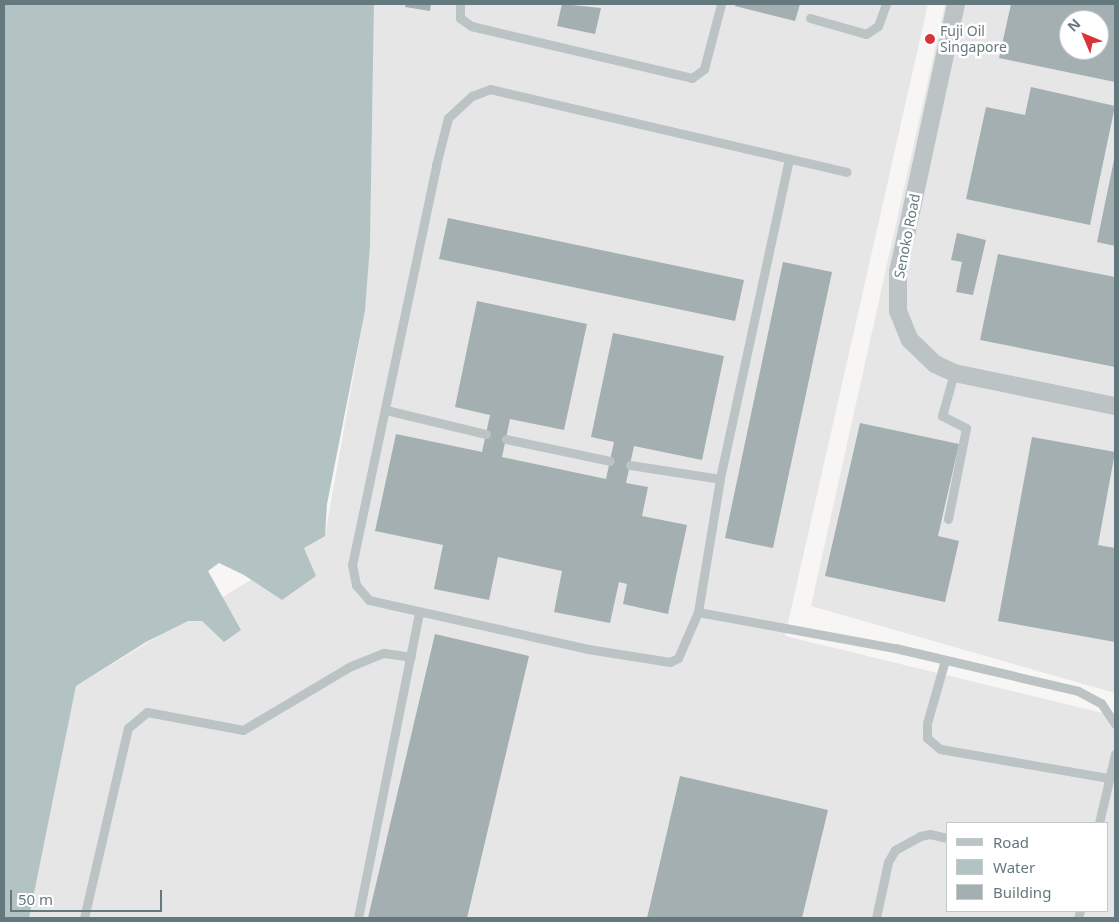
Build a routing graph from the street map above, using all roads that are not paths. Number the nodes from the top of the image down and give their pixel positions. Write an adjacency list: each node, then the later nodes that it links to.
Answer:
1 (460, 4): 2 (lane)
2 (721, 4)
3 (886, 4): 5 (lane)
4 (956, 4): 8 (street, Senoko Road)
5 (810, 18)
6 (789, 159): 7 (lane); 10 (lane); 15 (lane)
7 (846, 172)
8 (954, 373): 9 (street, Senoko Road); 16 (lane)
9 (1115, 406)
10 (386, 410): 11 (lane); 17 (lane)
11 (486, 434)
12 (506, 438): 13 (lane)
13 (610, 461)
14 (630, 465): 15 (lane)
15 (720, 479): 18 (lane)
16 (948, 519)
17 (419, 612): 18 (lane); 19 (lane)
18 (698, 612): 20 (lane)
19 (411, 657): 26 (lane); 27 (lane)
20 (946, 660): 21 (lane); 23 (lane)
21 (1115, 724)
22 (1115, 754): 23 (lane)
23 (1108, 778): 24 (lane)
24 (1098, 822)
25 (946, 838): 28 (lane)
26 (84, 918)
27 (358, 918)
28 (876, 918)

